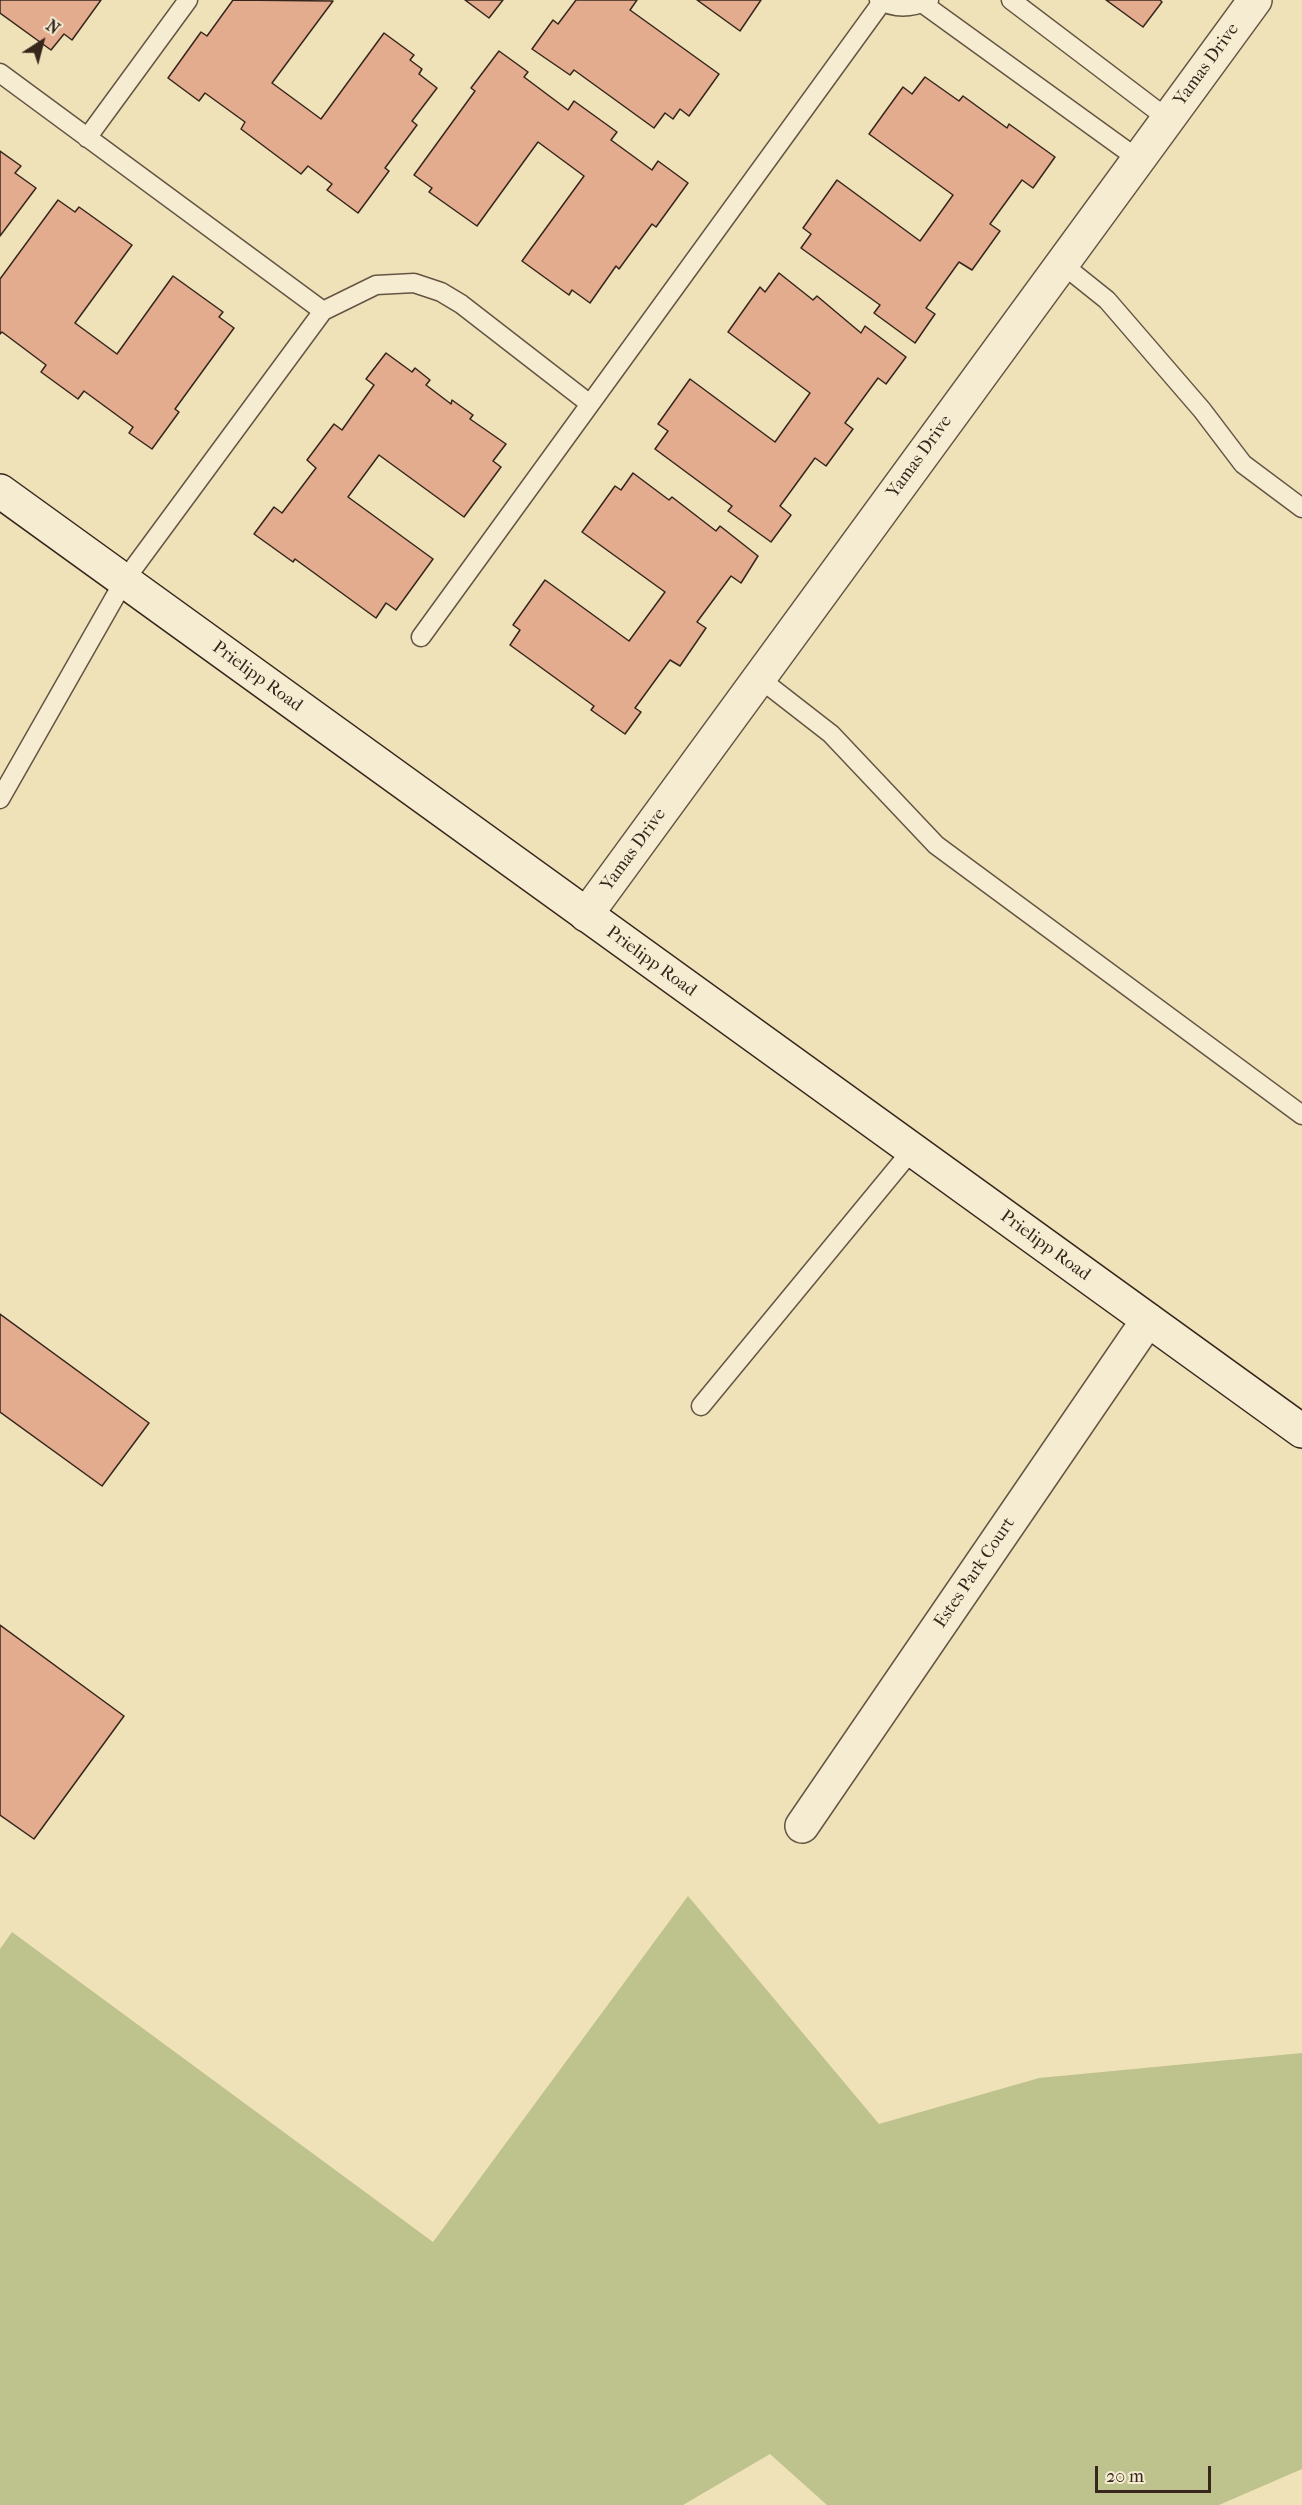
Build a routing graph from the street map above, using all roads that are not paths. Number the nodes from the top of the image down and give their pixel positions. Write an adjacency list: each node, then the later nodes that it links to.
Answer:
1 (188, 0): 8 (lane)
2 (1011, 0): 7 (lane)
3 (1255, 0): 7 (street, Yamas Drive)
4 (880, 1): 5 (lane); 12 (lane)
5 (925, 2): 9 (lane)
6 (0, 73): 8 (lane)
7 (1168, 119): 9 (street, Yamas Drive)
8 (87, 138): 11 (lane)
9 (1138, 159): 10 (street, Yamas Drive)
10 (1062, 264): 14 (lane); 17 (street, Yamas Drive)
11 (323, 311): 12 (lane); 15 (lane)
12 (590, 404): 16 (lane)
13 (0, 491): 15 (street, Prielipp Road)
14 (1302, 508)
15 (124, 581): 18 (lane); 19 (street, Prielipp Road)
16 (421, 637)
17 (759, 678): 19 (street, Yamas Drive); 20 (lane)
18 (0, 799)
19 (586, 915): 21 (street, Prielipp Road)
20 (1302, 1115)
21 (912, 1150): 22 (street, Prielipp Road); 23 (lane)
22 (1148, 1320): 24 (street, Prielipp Road); 25 (street, Estes Park Court)
23 (701, 1406)
24 (1302, 1431)
25 (802, 1826)

